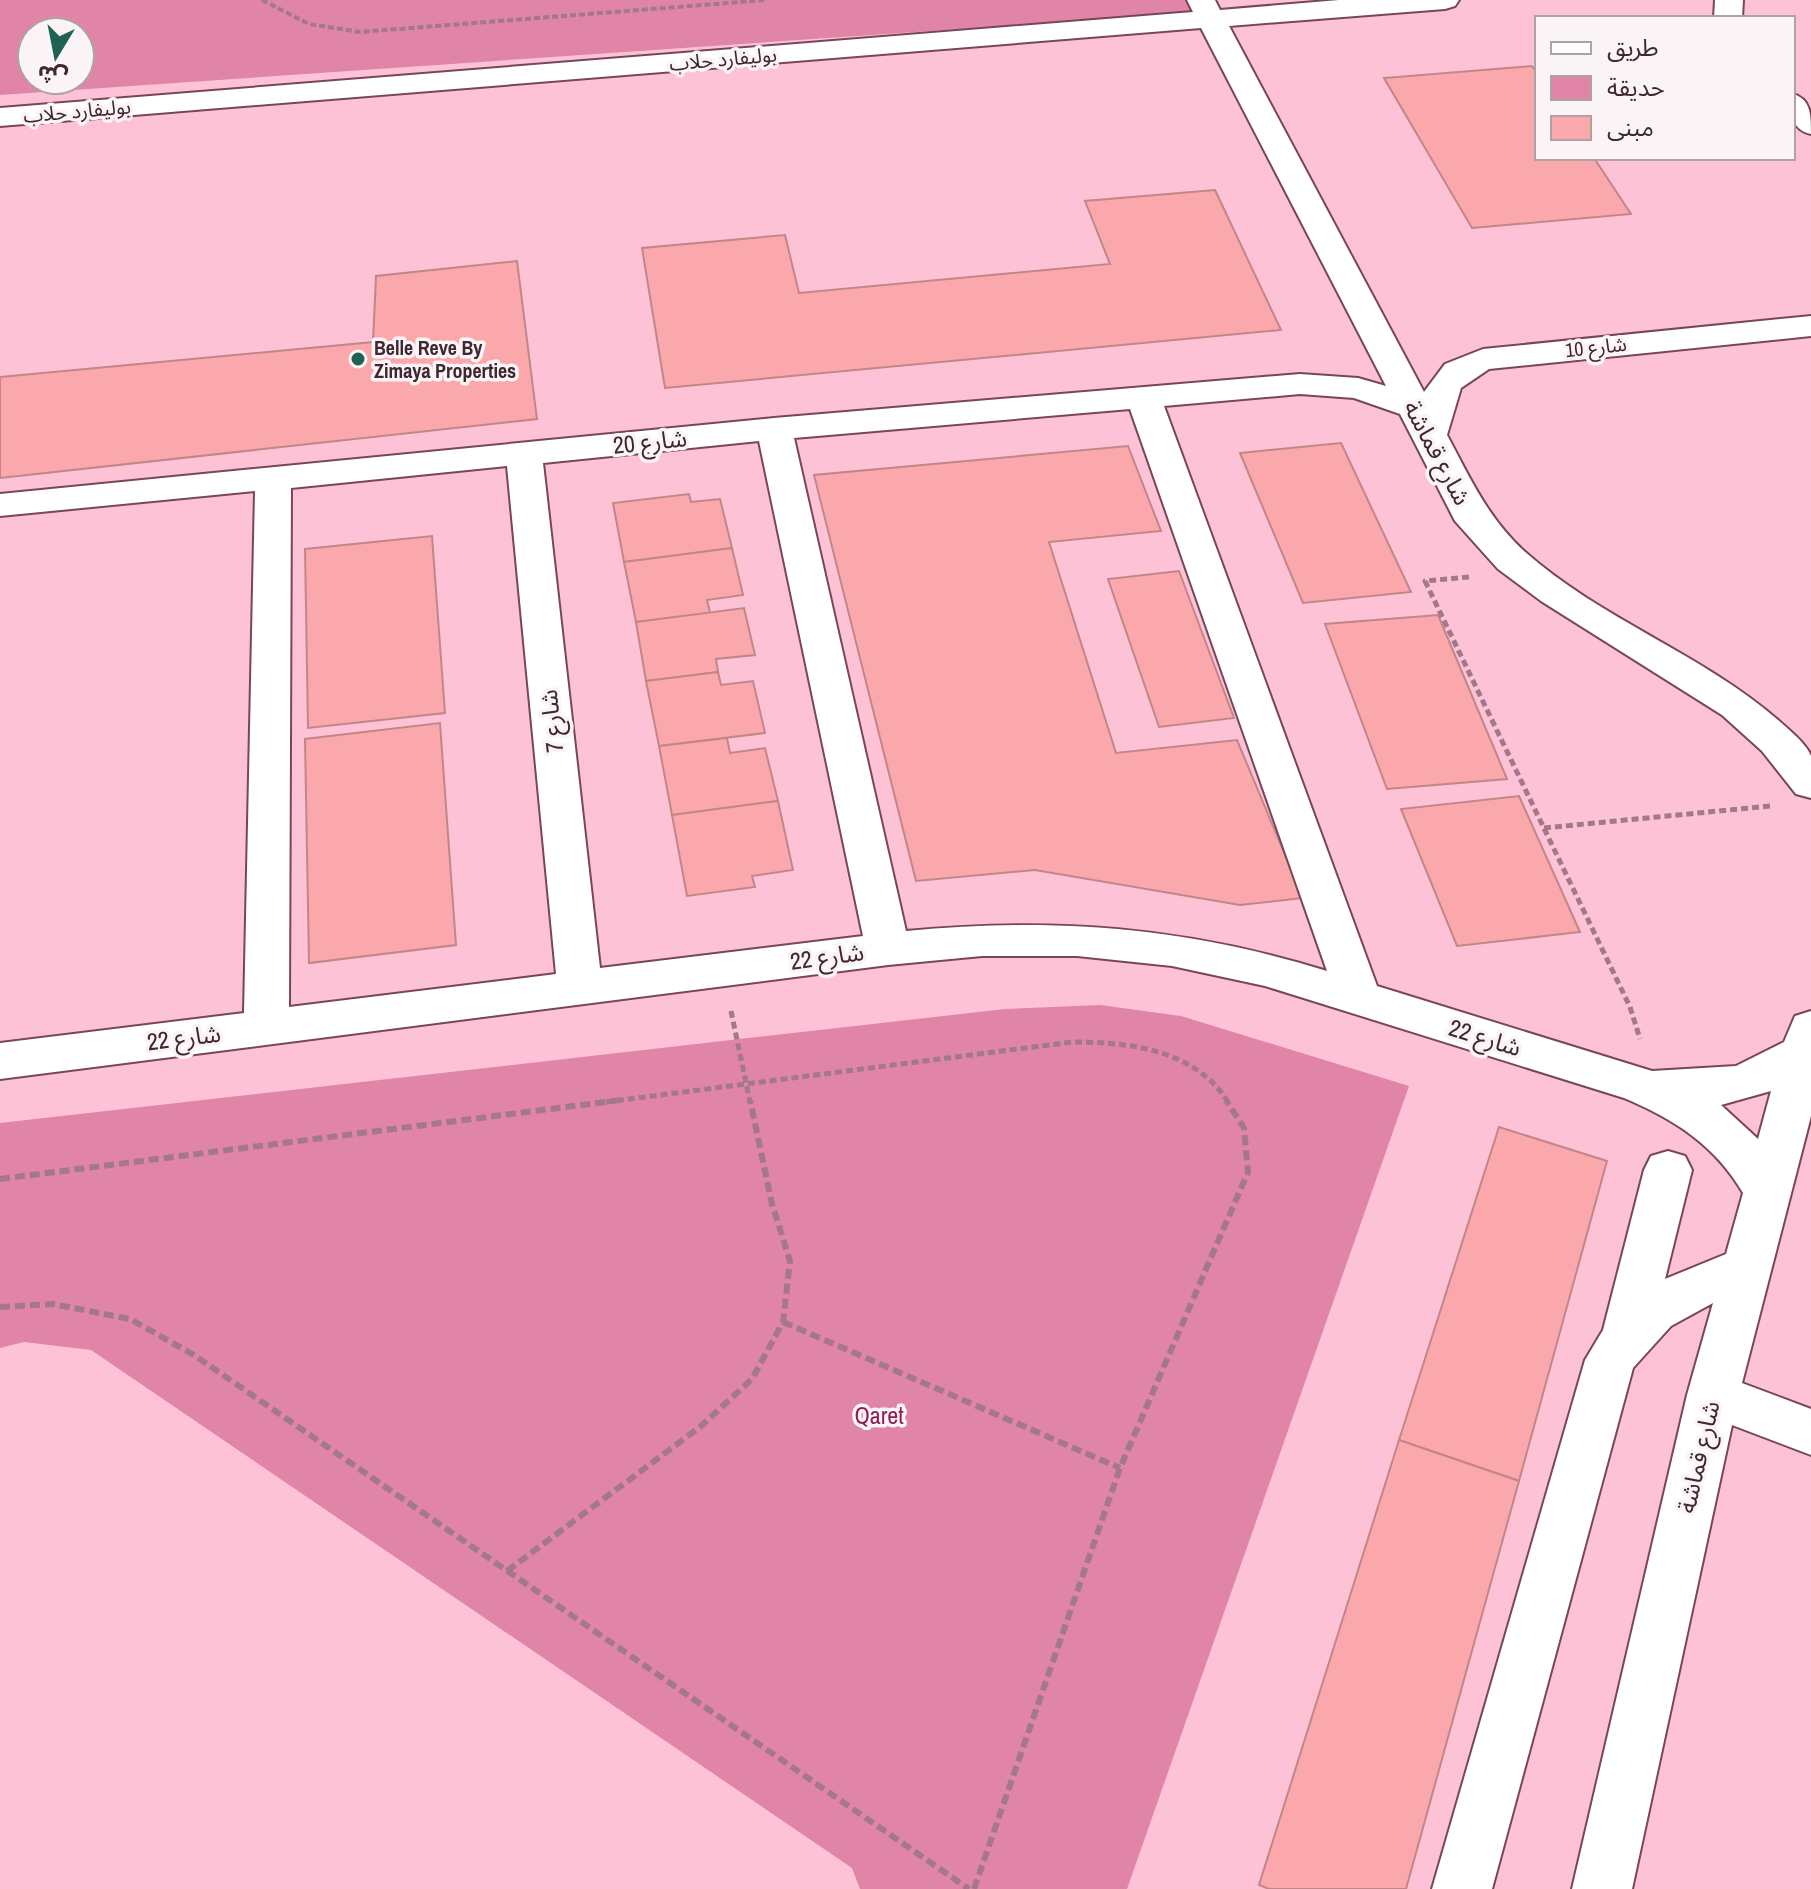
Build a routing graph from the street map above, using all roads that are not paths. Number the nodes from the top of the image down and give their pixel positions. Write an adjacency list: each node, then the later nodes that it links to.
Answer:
1 (1445, 0): 2 (street, بوليفارد حلاب)
2 (1206, 9): 3 (street, بوليفارد حلاب); 9 (street, شارع قماشة)
3 (1027, 34): 5 (street, بوليفارد حلاب); 5 (street)
4 (1795, 105): 7 (street)
5 (116, 107): 6 (street, بوليفارد حلاب)
6 (0, 117)
7 (1811, 125)
8 (1811, 326): 12 (street, شارع 10)
9 (1376, 337): 10 (street, شارع 20); 12 (street, شارع قماشة)
10 (1300, 384): 11 (street, شارع 20); 12 (street, شارع 20)
11 (1144, 398): 13 (street, شارع 20); 20 (street)
12 (1420, 421): 17 (street, شارع قماشة)
13 (774, 429): 14 (street, شارع 20); 18 (street)
14 (524, 455): 15 (street, شارع 20); 19 (street, شارع 7)
15 (273, 481): 16 (street, شارع 20); 21 (street)
16 (0, 505)
17 (1811, 784)
18 (888, 949): 19 (street, شارع 22); 20 (street, شارع 22)
19 (580, 987): 21 (street, شارع 22)
20 (1359, 999): 24 (street, شارع 22)
21 (266, 1028): 23 (street, شارع 22)
22 (1808, 1039): 24 (street, شارع 22); 26 (street, شارع قماشة)
23 (0, 1061)
24 (1639, 1085): 26 (street, شارع 22)
25 (1668, 1170): 28 (street)
26 (1767, 1191): 27 (street, شارع قماشة)
27 (1748, 1267): 28 (street); 29 (street, شارع قماشة)
28 (1627, 1333): 31 (street)
29 (1713, 1395): 30 (street); 32 (street, شارع قماشة)
30 (1811, 1432)
31 (1462, 1889)
32 (1602, 1889)

